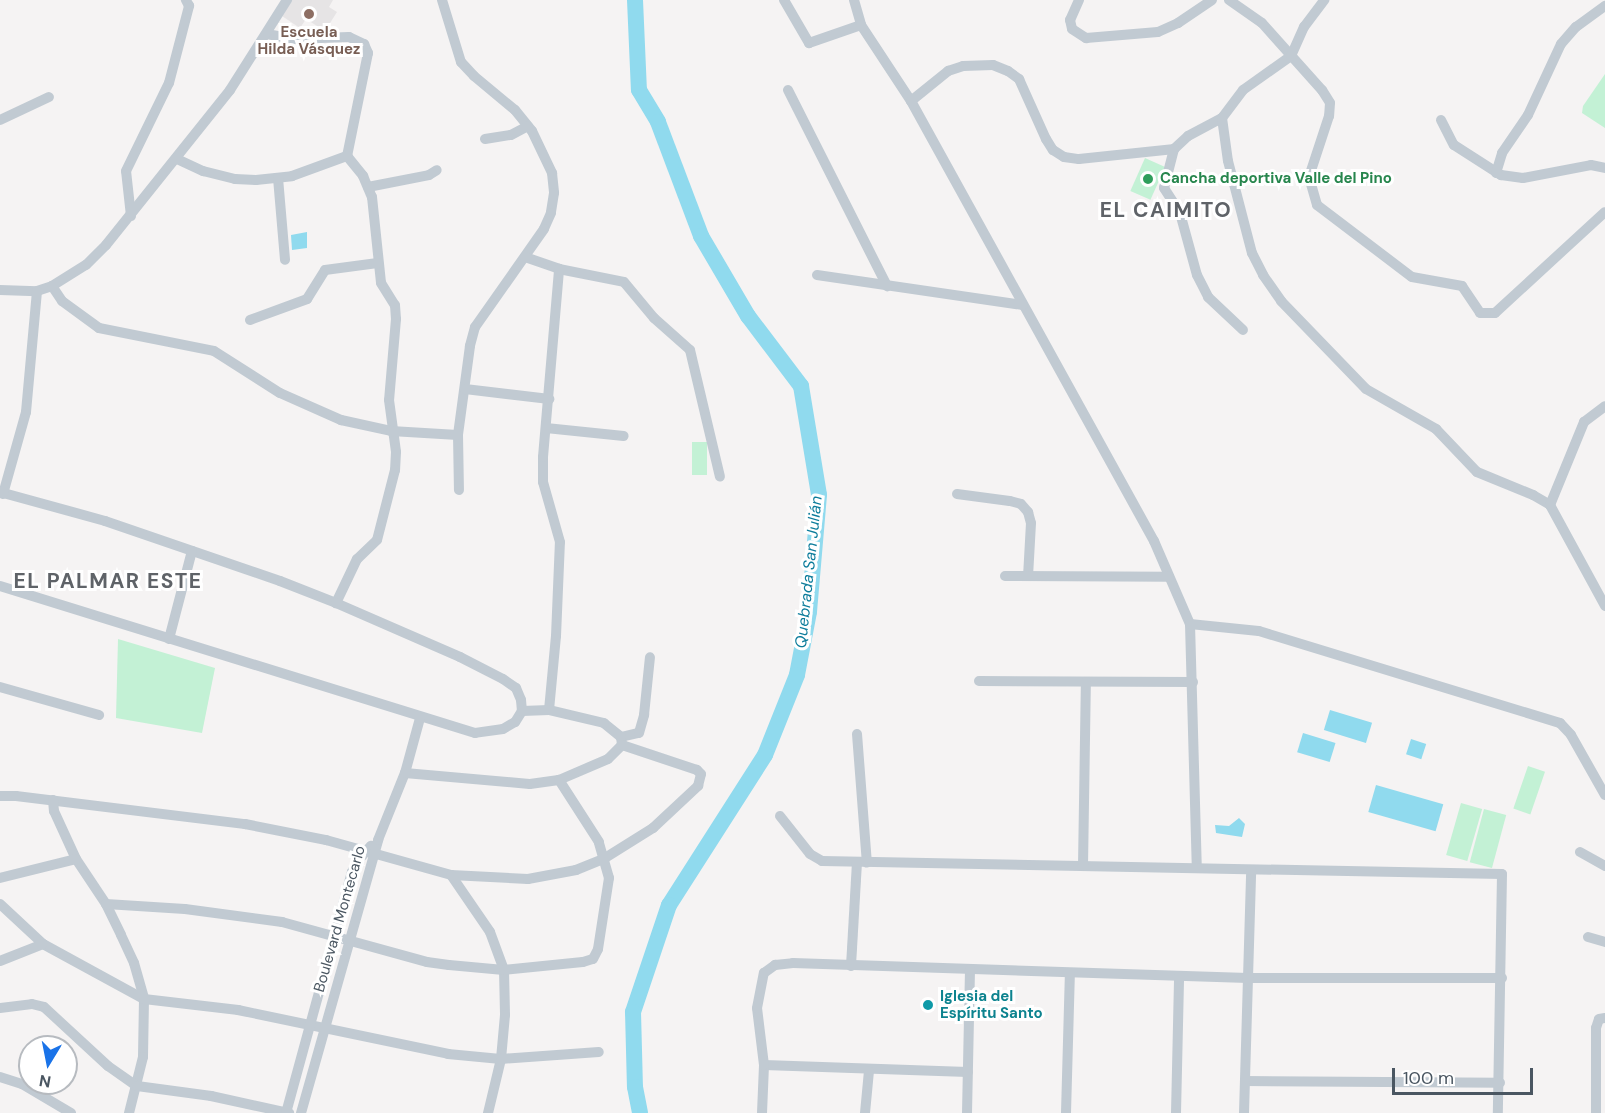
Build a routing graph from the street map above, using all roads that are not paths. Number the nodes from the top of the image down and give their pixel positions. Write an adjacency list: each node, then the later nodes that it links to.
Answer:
1 (186, 0): 31 (street)
2 (287, 0): 12 (street)
3 (442, 0): 20 (street)
4 (784, 0): 11 (street)
5 (854, 0): 11 (street)
6 (1078, 0): 7 (street)
7 (1212, 0)
8 (1229, 0): 13 (street)
9 (1324, 0): 13 (street)
10 (1605, 6): 27 (street)
11 (861, 25): 16 (street)
12 (267, 34): 23 (street); 24 (street)
13 (1291, 56): 17 (street); 30 (street)
14 (788, 90): 38 (street)
15 (49, 98): 18 (street)
16 (910, 101): 22 (street); 41 (street)
17 (1222, 118): 22 (street); 55 (street)
18 (0, 120)
19 (1441, 120): 27 (street)
20 (528, 126): 21 (street); 32 (street)
21 (484, 139)
22 (1174, 149): 43 (street)
23 (347, 156): 28 (street); 29 (street)
24 (177, 159): 28 (street); 31 (street)
25 (1605, 168): 27 (street)
26 (437, 170): 29 (street)
27 (1496, 173)
28 (278, 178): 33 (street)
29 (368, 187): 34 (street)
30 (1605, 212)
31 (131, 216): 37 (street)
32 (525, 257): 35 (street); 44 (street)
33 (285, 260)
34 (378, 263): 42 (street); 48 (street)
35 (559, 269): 45 (street); 51 (street)
36 (817, 275): 38 (street)
37 (52, 286): 40 (street); 48 (street)
38 (887, 286): 41 (street)
39 (0, 290): 40 (street)
40 (37, 291): 53 (street)
41 (1023, 305): 59 (street)
42 (250, 320)
43 (1243, 330)
44 (465, 389): 45 (street); 49 (street)
45 (549, 399): 47 (street)
46 (1605, 406): 55 (street)
47 (546, 428): 50 (street); 70 (street)
48 (392, 431): 49 (street); 61 (street)
49 (458, 435): 52 (street)
50 (624, 436)
51 (720, 477)
52 (459, 490)
53 (2, 493): 56 (street)
54 (957, 494): 58 (street)
55 (1550, 505): 62 (street)
56 (192, 551): 61 (street); 64 (street)
57 (1005, 576): 58 (street)
58 (1028, 576): 59 (street)
59 (1169, 577): 63 (street)
60 (0, 586): 64 (street)
61 (336, 603): 71 (street)
62 (1605, 606)
63 (1190, 624): 68 (street); 78 (street)
64 (169, 639): 73 (street)
65 (650, 657): 75 (street)
66 (979, 681): 67 (street)
67 (1086, 682): 68 (street); 87 (street)
68 (1193, 682): 89 (street)
69 (0, 687): 72 (street)
70 (549, 710): 71 (street); 75 (street)
71 (522, 711): 73 (street)
72 (99, 715)
73 (420, 718): 76 (street, Boulevard Montecarlo)
74 (857, 735): 86 (street)
75 (621, 741): 77 (street); 84 (street)
76 (405, 773): 77 (street); 82 (street, Boulevard Montecarlo)
77 (559, 780): 84 (street)
78 (1605, 795)
79 (0, 796): 80 (street)
80 (53, 800): 82 (street); 85 (street)
81 (780, 816): 86 (street)
82 (371, 851): 91 (street); 95 (street, Boulevard Montecarlo); 97 (street, Boulevard Montecarlo)
83 (1580, 852): 88 (street)
84 (605, 858): 91 (street); 103 (street)
85 (76, 859): 92 (street); 94 (street)
86 (862, 862): 87 (street); 101 (street)
87 (1083, 866): 89 (street)
88 (1605, 866)
89 (1197, 868): 90 (street)
90 (1251, 870): 106 (street); 107 (street)
91 (451, 875): 103 (street)
92 (0, 878)
93 (0, 904): 99 (street)
94 (106, 904): 95 (street); 108 (street)
95 (334, 935): 97 (street); 111 (street, Boulevard Montecarlo)
96 (1588, 937): 98 (street)
97 (350, 939): 103 (street); 112 (street, Boulevard Montecarlo)
98 (1605, 942)
99 (43, 944): 100 (street); 108 (street)
100 (0, 961)
101 (851, 966): 102 (street); 115 (street)
102 (970, 969): 104 (street); 117 (street)
103 (504, 970): 114 (street)
104 (1070, 973): 105 (street); 130 (street)
105 (1179, 976): 106 (street); 131 (street)
106 (1248, 978): 107 (street); 119 (street)
107 (1503, 978): 120 (street)
108 (144, 999): 111 (street); 121 (street)
109 (0, 1008): 121 (street)
110 (1605, 1018): 134 (street)
111 (309, 1024): 112 (street); 124 (street, Boulevard Montecarlo)
112 (324, 1028): 114 (street); 125 (street, Boulevard Montecarlo)
113 (599, 1052): 114 (street)
114 (501, 1059): 126 (street)
115 (764, 1065): 116 (street); 127 (street)
116 (869, 1071): 117 (street); 128 (street)
117 (968, 1072): 129 (street)
118 (0, 1077): 122 (street)
119 (1245, 1081): 120 (street); 132 (street)
120 (1500, 1083): 133 (street)
121 (137, 1086): 123 (street); 124 (street)
122 (71, 1113)
123 (129, 1113)
124 (287, 1113)
125 (301, 1113)
126 (488, 1113)
127 (762, 1113)
128 (865, 1113)
129 (968, 1113)
130 (1066, 1113)
131 (1176, 1113)
132 (1244, 1113)
133 (1498, 1113)
134 (1596, 1113)

